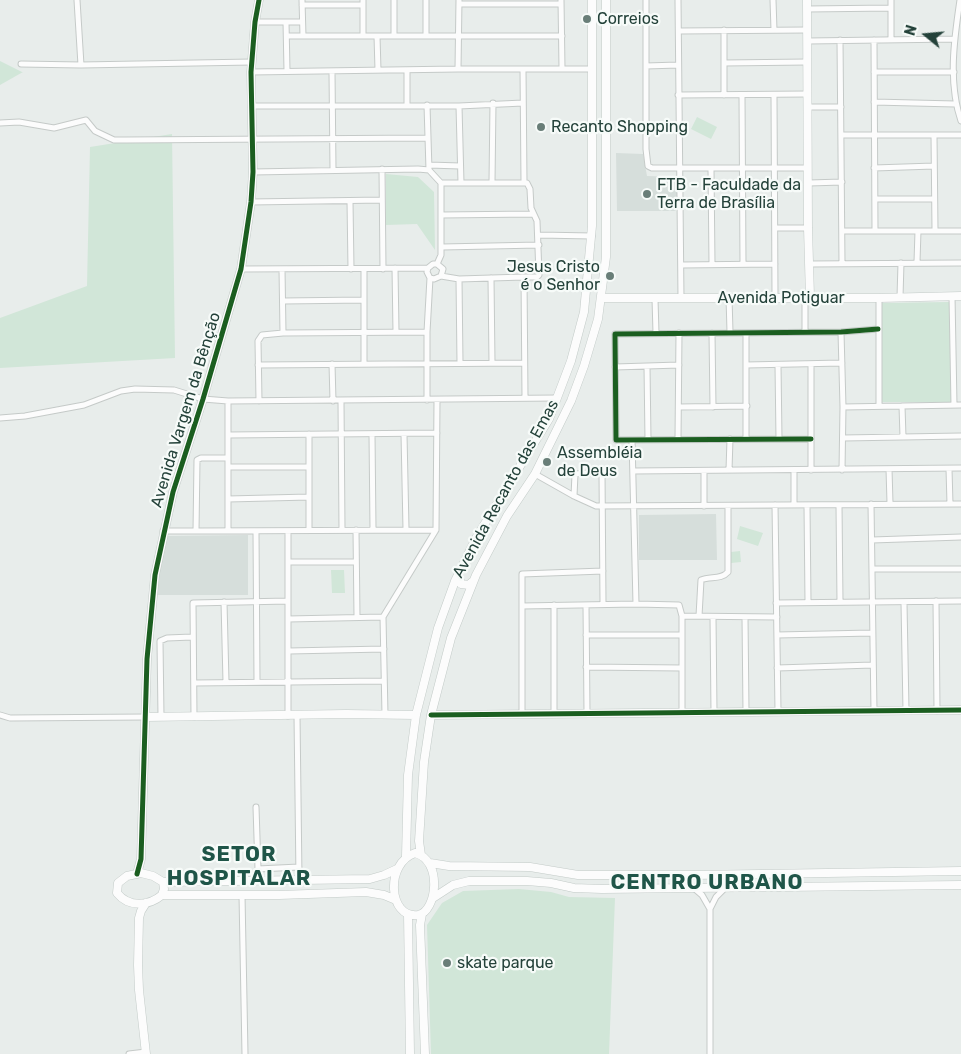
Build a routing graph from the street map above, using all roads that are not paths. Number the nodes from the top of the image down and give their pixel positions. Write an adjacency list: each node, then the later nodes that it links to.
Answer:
1 (77, 0): 43 (street)
2 (259, 0): 19 (main road, Avenida Vargem da Bênção)
3 (394, 0): 30 (street)
4 (426, 0): 31 (street)
5 (592, 0): 49 (main road, Avenida Recanto das Emas)
6 (606, 0): 64 (main road, Avenida Recanto das Emas)
7 (646, 0): 45 (street)
8 (678, 0): 25 (street)
9 (773, 0): 23 (street)
10 (808, 0): 18 (main road)
11 (891, 0): 17 (street)
12 (302, 2): 15 (street); 21 (street)
13 (459, 2): 14 (street); 32 (street)
14 (561, 2): 33 (street)
15 (363, 3): 28 (street)
16 (960, 3): 34 (street)
17 (891, 8): 18 (street); 37 (street)
18 (808, 9): 24 (main road)
19 (255, 22): 20 (street); 39 (main road, Avenida Vargem da Bênção)
20 (286, 22): 21 (street); 26 (street)
21 (302, 22): 27 (street)
22 (724, 30): 23 (street); 25 (street); 41 (street)
23 (774, 30): 24 (street)
24 (807, 30): 38 (main road)
25 (679, 31): 44 (street)
26 (287, 36): 27 (street); 53 (street)
27 (303, 36): 28 (street)
28 (363, 36): 29 (street)
29 (377, 36): 30 (street); 50 (street)
30 (394, 36): 31 (street)
31 (426, 36): 32 (street)
32 (458, 36): 33 (street); 47 (street)
33 (562, 36): 46 (street)
34 (954, 39): 37 (street); 56 (street)
35 (840, 40): 36 (street); 38 (street); 76 (street)
36 (874, 40): 37 (street); 55 (street)
37 (892, 40)
38 (808, 41): 40 (main road)
39 (252, 62): 43 (street); 52 (main road, Avenida Vargem da Bênção)
40 (807, 62): 41 (street); 61 (main road)
41 (724, 63): 59 (street)
42 (21, 64): 43 (street)
43 (81, 65)
44 (678, 65): 45 (street); 62 (street)
45 (646, 66): 95 (street)
46 (562, 68): 48 (street); 49 (street)
47 (458, 69): 48 (street); 51 (street)
48 (523, 69): 67 (street)
49 (592, 69): 65 (main road, Avenida Recanto das Emas)
50 (378, 70): 51 (street); 54 (street)
51 (407, 71): 71 (street)
52 (251, 72): 53 (street); 72 (main road, Avenida Vargem da Bênção)
53 (288, 72): 54 (street)
54 (332, 72): 70 (street)
55 (874, 72): 56 (street); 66 (street)
56 (954, 72): 57 (street)
57 (955, 82): 58 (street); 69 (street)
58 (961, 82)
59 (724, 94): 62 (street); 63 (street)
60 (774, 94): 61 (street); 63 (street); 91 (street)
61 (808, 94): 75 (main road)
62 (678, 95): 95 (street)
63 (742, 95): 97 (street)
64 (607, 98): 65 (main road); 78 (main road, Avenida Recanto das Emas)
65 (593, 99): 77 (main road, Avenida Recanto das Emas)
66 (874, 102): 69 (street); 83 (street)
67 (523, 103): 68 (street); 101 (street)
68 (493, 104): 74 (street); 100 (street)
69 (955, 104): 79 (street)
70 (332, 105): 71 (street); 72 (street); 85 (street)
71 (407, 105): 73 (street)
72 (251, 106): 87 (main road, Avenida Vargem da Bênção)
73 (427, 106): 74 (street); 86 (street)
74 (459, 106): 88 (street)
75 (808, 107): 76 (street); 92 (main road)
76 (841, 107): 81 (street)
77 (592, 114): 78 (main road); 113 (main road, Avenida Recanto das Emas)
78 (606, 114): 116 (main road, Avenida Recanto das Emas)
79 (961, 121)
80 (0, 123): 87 (street)
81 (842, 135): 83 (street); 102 (street)
82 (961, 135): 84 (street)
83 (874, 136): 84 (street); 93 (street)
84 (934, 136): 89 (street)
85 (332, 138): 86 (street); 87 (street); 98 (street)
86 (428, 138): 90 (street)
87 (253, 139): 99 (main road, Avenida Vargem da Bênção)
88 (460, 166): 90 (street); 104 (street)
89 (934, 166): 93 (street); 107 (street)
90 (429, 168): 94 (street); 103 (street)
91 (775, 168): 92 (street); 97 (street); 114 (street)
92 (808, 168): 105 (main road)
93 (874, 168): 106 (street)
94 (382, 169): 98 (street); 108 (street)
95 (679, 169): 96 (street); 135 (street)
96 (711, 169): 97 (street); 131 (street)
97 (742, 169): 132 (street)
98 (333, 170): 99 (street)
99 (253, 172): 110 (main road, Avenida Vargem da Bênção)
100 (492, 182): 101 (street); 104 (street)
101 (524, 182): 111 (street)
102 (842, 182): 105 (street); 118 (street)
103 (441, 183): 104 (street); 112 (street)
104 (461, 183)
105 (809, 183): 115 (main road)
106 (875, 199): 107 (street); 119 (street)
107 (934, 199): 117 (street)
108 (382, 200): 109 (street); 142 (street)
109 (350, 201): 110 (street); 140 (street)
110 (251, 202): 138 (main road, Avenida Vargem da Bênção)
111 (534, 214): 112 (street); 122 (street)
112 (441, 215): 125 (street)
113 (592, 226): 116 (main road); 123 (main road, Avenida Recanto das Emas)
114 (775, 228): 115 (street); 133 (street)
115 (808, 228): 134 (main road)
116 (606, 230): 154 (main road, Avenida Recanto das Emas)
117 (935, 230): 120 (street); 121 (street)
118 (842, 231): 119 (street); 126 (street)
119 (876, 231): 120 (street)
120 (918, 231): 127 (street)
121 (961, 231)
122 (539, 235): 123 (street); 124 (street)
123 (592, 236): 160 (main road, Avenida Recanto das Emas)
124 (539, 245): 125 (street); 144 (street)
125 (442, 247): 130 (street)
126 (842, 262): 128 (street); 134 (street)
127 (918, 262): 128 (street); 129 (street)
128 (901, 263): 153 (street)
129 (961, 263)
130 (437, 264): 137 (street); 143 (street)
131 (712, 264): 132 (street); 135 (street)
132 (743, 264): 133 (street)
133 (775, 264): 151 (street)
134 (809, 264): 152 (main road)
135 (681, 265): 155 (street)
136 (396, 268): 137 (street); 142 (street); 164 (street)
137 (428, 268): 145 (street)
138 (241, 269): 139 (street); 190 (main road, Avenida Vargem da Bênção)
139 (282, 269): 140 (street); 159 (street)
140 (352, 269): 141 (street)
141 (364, 269): 142 (street); 158 (street)
142 (383, 269)
143 (441, 276): 145 (street); 147 (street)
144 (524, 277): 146 (street); 174 (street)
145 (430, 278): 165 (street)
146 (491, 278): 147 (street); 176 (street)
147 (459, 279): 175 (street)
148 (952, 296): 149 (main road, Avenida Potiguar); 153 (main road, Avenida Potiguar); 197 (street)
149 (961, 296)
150 (729, 297): 151 (main road, Avenida Potiguar); 155 (main road, Avenida Potiguar); 166 (street)
151 (775, 297): 152 (main road, Avenida Potiguar)
152 (808, 297): 156 (main road, Avenida Potiguar); 167 (street)
153 (900, 297): 156 (main road, Avenida Potiguar)
154 (600, 298): 157 (main road, Avenida Potiguar); 161 (main road, Avenida Recanto das Emas)
155 (680, 298): 157 (main road, Avenida Potiguar)
156 (879, 298): 162 (street)
157 (655, 299): 170 (street)
158 (364, 300): 159 (street); 163 (street)
159 (282, 301): 169 (street)
160 (584, 312): 161 (main road); 189 (main road, Avenida Recanto das Emas)
161 (598, 319): 234 (main road, Avenida Recanto das Emas)
162 (878, 329): 168 (street); 200 (street)
163 (364, 332): 164 (street); 169 (street); 179 (street)
164 (396, 332): 165 (street)
165 (427, 332): 180 (street)
166 (730, 332): 172 (street); 173 (street)
167 (805, 332): 168 (street); 173 (street)
168 (841, 332): 177 (street)
169 (283, 333): 182 (street)
170 (656, 333): 171 (street); 187 (street)
171 (679, 333): 172 (street); 186 (street)
172 (712, 333): 203 (street)
173 (746, 333): 183 (street)
174 (524, 362): 176 (street); 188 (street)
175 (460, 363): 176 (street); 180 (street)
176 (492, 363)
177 (842, 363): 181 (street); 204 (street)
178 (332, 364): 179 (street); 182 (street); 195 (street)
179 (364, 364): 180 (street)
180 (427, 364): 191 (street)
181 (811, 364): 184 (street); 219 (street)
182 (258, 365): 194 (street)
183 (746, 365): 184 (street); 199 (street)
184 (778, 365): 218 (street)
185 (647, 366): 186 (street); 187 (street); 221 (street)
186 (680, 366): 202 (street)
187 (615, 367): 220 (street)
188 (524, 398): 189 (street); 192 (street)
189 (557, 398): 235 (main road, Avenida Recanto das Emas)
190 (203, 399): 193 (street); 205 (street); 260 (main road, Avenida Vargem da Bênção)
191 (427, 400): 192 (street); 196 (street)
192 (437, 400): 206 (street)
193 (228, 401): 194 (street); 211 (street)
194 (259, 401): 195 (street)
195 (333, 401): 196 (street)
196 (342, 401): 208 (street)
197 (954, 405): 198 (street); 201 (street)
198 (961, 405)
199 (747, 406): 203 (street); 217 (street)
200 (879, 406): 201 (street); 204 (street)
201 (902, 406): 213 (street)
202 (679, 407): 203 (street); 215 (street)
203 (713, 407)
204 (843, 407): 214 (street)
205 (0, 418)
206 (437, 433): 210 (street); 259 (street)
207 (309, 434): 208 (street); 211 (street); 224 (street)
208 (341, 434): 209 (street); 257 (street)
209 (372, 434): 210 (street); 254 (street)
210 (404, 434): 255 (street)
211 (228, 435): 222 (street)
212 (961, 436): 213 (street)
213 (902, 437): 214 (street)
214 (843, 438): 231 (street)
215 (678, 439): 216 (street); 221 (street)
216 (730, 439): 217 (street); 228 (street)
217 (746, 439): 218 (street)
218 (779, 439): 219 (street)
219 (811, 439): 230 (street)
220 (632, 440): 221 (street); 232 (street)
221 (648, 440)
222 (228, 458): 223 (street); 261 (street)
223 (228, 467): 224 (street); 239 (street)
224 (309, 467): 238 (street)
225 (961, 468): 227 (street)
226 (889, 469): 227 (street); 231 (street); 240 (street)
227 (949, 469): 242 (street)
228 (730, 470): 229 (street); 233 (street)
229 (794, 470): 230 (street); 246 (street)
230 (811, 470): 231 (street)
231 (842, 470)
232 (633, 471): 233 (street); 249 (street)
233 (704, 471): 250 (street)
234 (535, 474): 236 (main road, Avenida Recanto das Emas); 237 (street)
235 (514, 477): 236 (main road); 244 (main road, Avenida Recanto das Emas)
236 (526, 486): 253 (main road, Avenida Recanto das Emas)
237 (574, 496): 252 (street); 252 (street)
238 (309, 498): 239 (street); 256 (street)
239 (228, 499): 262 (street)
240 (890, 503): 241 (street); 242 (street)
241 (871, 504): 248 (street); 266 (street)
242 (950, 504): 243 (street)
243 (961, 504)
244 (497, 505): 253 (main road); 272 (main road, Avenida Recanto das Emas)
245 (775, 505): 246 (street); 251 (street); 283 (street)
246 (794, 505): 247 (street)
247 (808, 505): 248 (street); 279 (street)
248 (839, 505): 280 (street)
249 (634, 506): 250 (street); 252 (street); 286 (street)
250 (704, 506): 251 (street)
251 (728, 506): 292 (street)
252 (602, 507): 271 (street)
253 (507, 516): 273 (main road, Avenida Recanto das Emas)
254 (373, 529): 255 (street); 258 (street)
255 (406, 529): 259 (street)
256 (309, 530): 257 (street); 264 (street)
257 (342, 530): 258 (street)
258 (356, 530): 268 (street)
259 (436, 530): 294 (street)
260 (163, 531): 261 (street); 332 (main road, Avenida Vargem da Bênção)
261 (196, 531): 262 (street)
262 (228, 531): 263 (street)
263 (256, 531): 264 (street); 274 (street)
264 (288, 531): 267 (street)
265 (961, 537): 266 (street)
266 (872, 540): 269 (street)
267 (289, 562): 268 (street); 275 (street)
268 (356, 562): 293 (street)
269 (872, 569): 270 (street); 284 (street)
270 (961, 569)
271 (603, 572): 285 (street); 289 (street)
272 (458, 574): 273 (main road); 278 (main road, Avenida Recanto das Emas)
273 (472, 582): 290 (main road, Avenida Recanto das Emas)
274 (257, 601): 275 (street); 277 (street); 312 (street)
275 (288, 601): 298 (street)
276 (961, 601): 282 (street)
277 (224, 602): 303 (street); 311 (street)
278 (447, 602): 290 (main road); 328 (main road, Avenida Recanto das Emas)
279 (808, 602): 280 (street); 283 (street)
280 (840, 602): 284 (street)
281 (904, 602): 282 (street); 284 (street); 315 (street)
282 (936, 602): 318 (street)
283 (776, 603): 297 (street)
284 (873, 603): 299 (street)
285 (603, 604): 286 (street); 288 (street)
286 (636, 604): 291 (street)
287 (554, 605): 288 (street); 289 (street); 326 (street)
288 (586, 605): 301 (street)
289 (522, 606): 325 (street)
290 (461, 609): 329 (main road, Avenida Recanto das Emas)
291 (682, 616): 292 (street); 302 (street)
292 (699, 616): 295 (street)
293 (357, 617): 294 (street); 298 (street)
294 (384, 617): 304 (street)
295 (713, 617): 296 (street); 320 (street)
296 (745, 617): 297 (street); 321 (street)
297 (776, 617): 300 (street)
298 (288, 619): 305 (street)
299 (872, 633): 300 (street); 306 (street)
300 (777, 634): 309 (street)
301 (586, 635): 302 (street); 307 (street)
302 (682, 635): 308 (street)
303 (192, 637): 314 (street); 333 (street)
304 (384, 649): 305 (street); 310 (street)
305 (288, 651): 313 (street)
306 (873, 665): 309 (street); 317 (street)
307 (586, 667): 308 (street); 323 (street)
308 (682, 668): 319 (street)
309 (777, 668): 322 (street)
310 (384, 681): 313 (street); 327 (street)
311 (226, 682): 312 (street); 314 (street)
312 (257, 682): 313 (street)
313 (289, 682): 330 (street)
314 (194, 683): 334 (street)
315 (906, 710): 317 (main road); 318 (main road)
316 (961, 710): 318 (main road)
317 (874, 711): 322 (main road)
318 (937, 711)
319 (682, 712): 320 (main road); 323 (main road)
320 (714, 712): 321 (main road)
321 (746, 712): 322 (main road)
322 (778, 712)
323 (586, 713): 326 (main road)
324 (0, 714): 332 (street)
325 (522, 714): 326 (main road); 329 (main road)
326 (554, 714)
327 (385, 715): 328 (main road); 331 (main road)
328 (416, 715): 335 (main road, Avenida Recanto das Emas)
329 (431, 715): 336 (main road, Avenida Recanto das Emas)
330 (288, 716): 331 (main road); 334 (main road)
331 (297, 716): 343 (street)
332 (146, 717): 333 (main road); 346 (main road, Avenida Vargem da Bênção)
333 (161, 717): 334 (main road)
334 (194, 717)
335 (410, 762): 336 (main road); 337 (main road, Avenida Recanto das Emas)
336 (424, 762): 338 (main road, Avenida Recanto das Emas)
337 (408, 775): 338 (main road); 341 (main road, Avenida Recanto das Emas)
338 (422, 781): 340 (main road, Avenida Recanto das Emas)
339 (256, 806): 343 (street)
340 (422, 855): 341 (main road); 342 (main road)
341 (406, 856): 344 (main road)
342 (430, 863): 348 (main road); 360 (main road)
343 (299, 867): 350 (street)
344 (396, 869): 351 (main road); 361 (main road)
345 (961, 871): 347 (main road)
346 (141, 874): 352 (main road); 362 (main road)
347 (726, 874): 348 (main road); 355 (main road)
348 (693, 875): 354 (main road)
349 (279, 880): 350 (main road); 352 (main road); 359 (main road)
350 (299, 880): 351 (main road)
351 (322, 880): 356 (main road)
352 (163, 882): 357 (main road)
353 (961, 885): 355 (main road)
354 (694, 888): 355 (main road); 360 (main road); 364 (street)
355 (725, 888): 364 (street)
356 (321, 893): 359 (main road); 361 (main road)
357 (162, 895): 358 (main road); 363 (main road)
358 (242, 895): 359 (main road); 370 (street)
359 (279, 895)
360 (433, 898): 366 (main road)
361 (396, 900): 365 (main road)
362 (131, 903): 363 (main road); 367 (main road)
363 (146, 903): 367 (main road)
364 (710, 908): 373 (street)
365 (408, 914): 366 (main road); 371 (main road)
366 (422, 914): 372 (main road)
367 (139, 918): 368 (main road)
368 (146, 1053): 369 (street)
369 (129, 1054)
370 (244, 1054)
371 (410, 1054)
372 (425, 1054)
373 (710, 1054)

